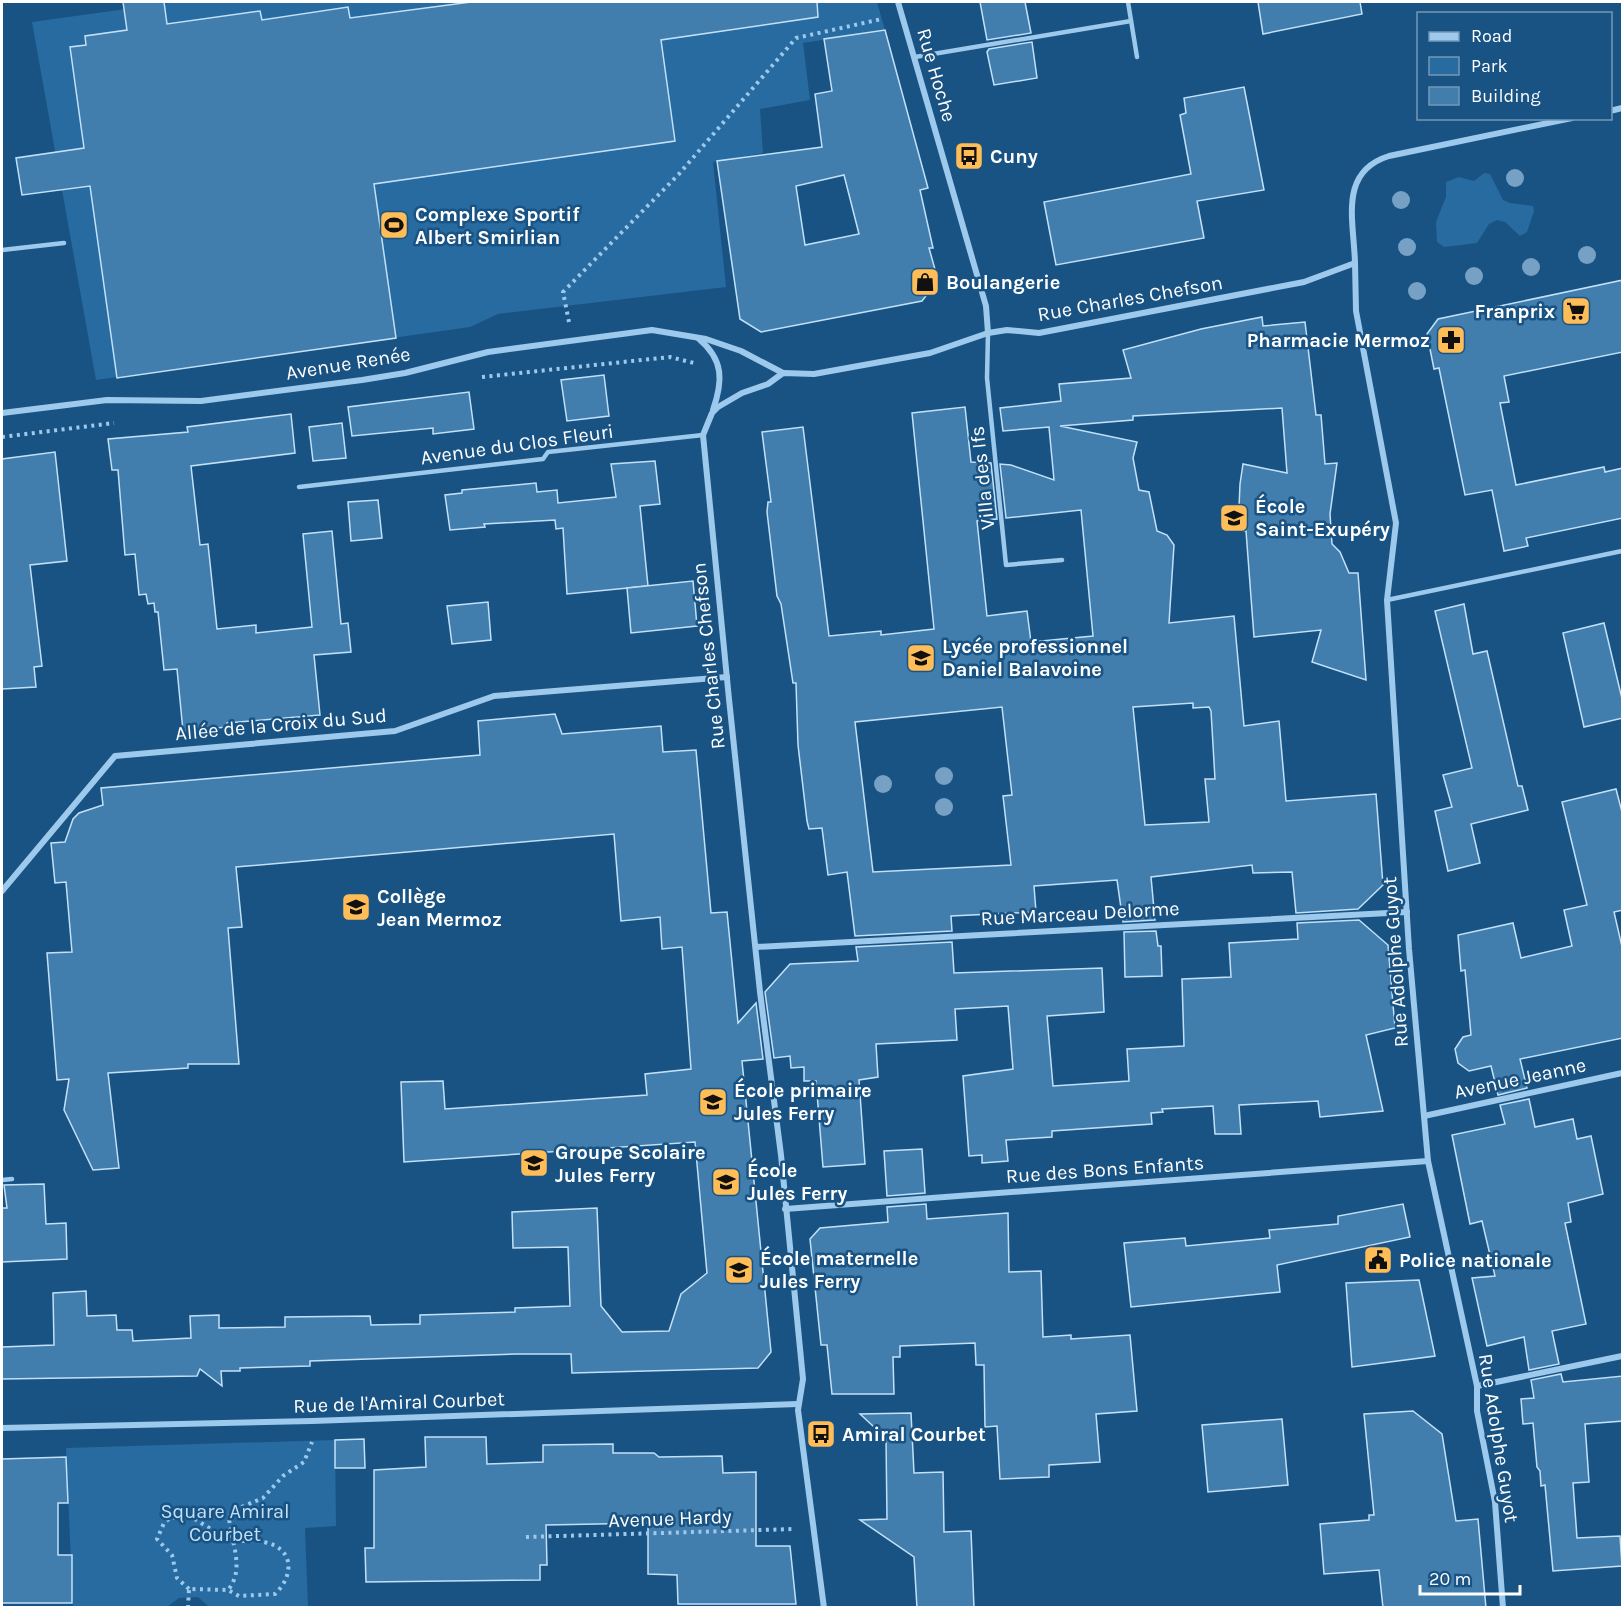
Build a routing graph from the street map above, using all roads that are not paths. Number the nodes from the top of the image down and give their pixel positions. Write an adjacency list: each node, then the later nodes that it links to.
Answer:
1 (898, 2): 4 (street, Rue Hoche)
2 (1128, 2): 3 (lane)
3 (1131, 21): 4 (lane); 5 (lane)
4 (915, 57): 10 (street, Rue Hoche)
5 (1137, 57)
6 (1562, 120): 9 (street)
7 (64, 243): 8 (lane)
8 (2, 250)
9 (1355, 263): 10 (street, Rue Charles Chefson); 19 (street, Rue Adolphe Guyot)
10 (988, 333): 12 (street, Rue Charles Chefson); 18 (lane, Villa des Ifs)
11 (696, 336): 12 (street, Avenue Renée); 13 (street, Avenue Renée); 14 (street)
12 (783, 373): 14 (street)
13 (2, 412)
14 (712, 413): 15 (street, Rue Charles Chefson)
15 (703, 435): 16 (lane, Avenue du Clos Fleuri); 20 (street, Rue Charles Chefson)
16 (299, 487)
17 (1623, 551): 19 (lane)
18 (1062, 560)
19 (1387, 600): 22 (street, Rue Adolphe Guyot)
20 (727, 677): 21 (street, Allée de la Croix du Sud); 23 (street, Rue Charles Chefson)
21 (2, 891)
22 (1407, 912): 23 (street, Rue Marceau Delorme); 25 (street, Rue Adolphe Guyot)
23 (756, 947): 29 (street, Rue Charles Chefson)
24 (1623, 1073): 25 (street, Avenue Jeanne)
25 (1424, 1116): 26 (street, Rue Adolphe Guyot)
26 (1428, 1161): 29 (street, Rue des Bons Enfants); 31 (street, Rue Adolphe Guyot)
27 (12, 1179): 28 (lane)
28 (2, 1180)
29 (785, 1209): 32 (street, Rue Charles Chefson)
30 (1623, 1356): 31 (street)
31 (1477, 1386): 35 (street, Rue Adolphe Guyot)
32 (798, 1404): 33 (street, Rue de l'Amiral Courbet); 34 (street, Rue Charles Chefson)
33 (2, 1428)
34 (824, 1608)
35 (1503, 1608)

